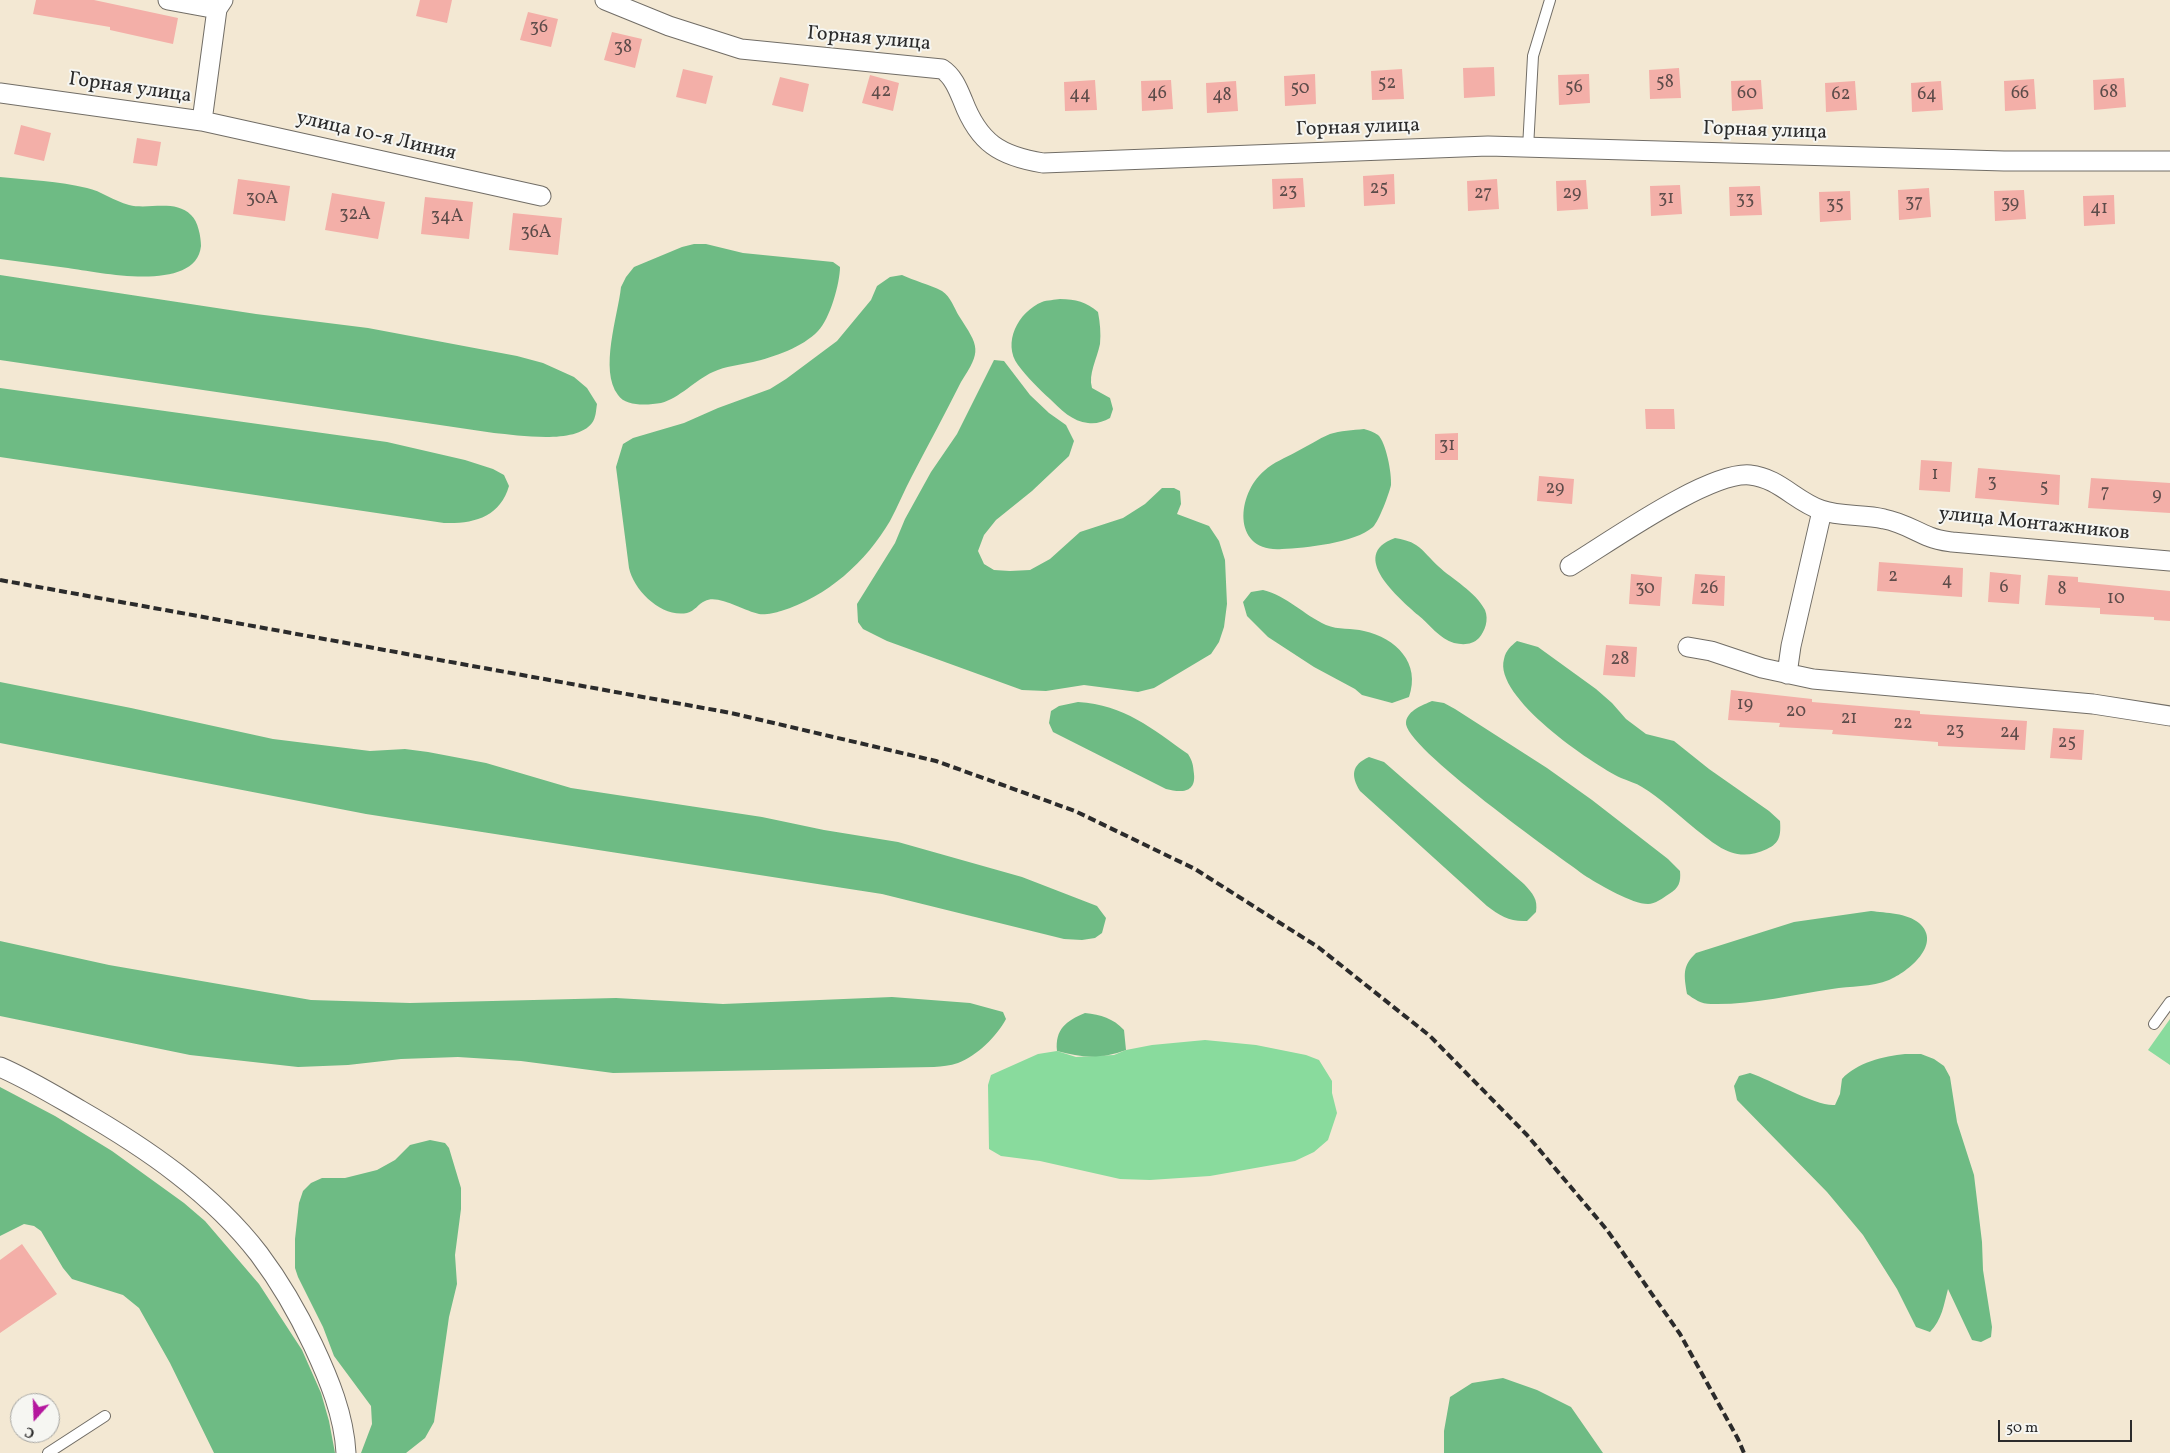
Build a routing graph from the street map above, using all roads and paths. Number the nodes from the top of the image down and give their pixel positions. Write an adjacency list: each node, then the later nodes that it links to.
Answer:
1 (168, 0): 4 (street, Горная улица)
2 (605, 0): 7 (street, Горная улица)
3 (1550, 0): 7 (lane)
4 (220, 5): 6 (street, Горная улица)
5 (0, 93): 6 (street, Горная улица)
6 (202, 121): 9 (street, улица 10-я Линия)
7 (1528, 148): 8 (street, Горная улица)
8 (2170, 161)
9 (541, 196)
10 (1822, 511): 11 (street, улица Монтажников); 12 (street, улица Монтажников); 14 (street)
11 (2170, 561)
12 (1570, 566)
13 (1688, 647): 14 (street)
14 (1787, 674): 15 (street)
15 (2170, 716)
16 (2170, 1002): 17 (lane)
17 (2154, 1024)
18 (0, 1068): 21 (street)
19 (105, 1416): 20 (lane)
20 (48, 1453)
21 (346, 1453)

